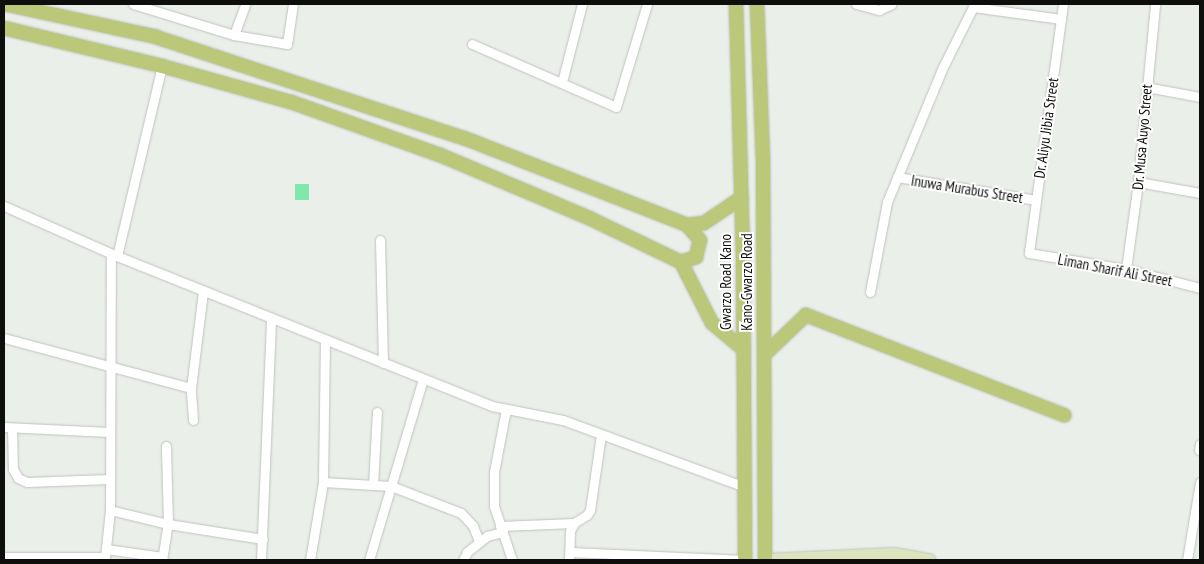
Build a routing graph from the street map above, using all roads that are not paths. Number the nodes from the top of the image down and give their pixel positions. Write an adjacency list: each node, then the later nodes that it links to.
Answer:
1 (4, 4): 28 (main road)
2 (133, 4): 16 (street)
3 (245, 4): 16 (street)
4 (293, 4): 16 (street)
5 (582, 4): 19 (street)
6 (647, 4): 19 (street)
7 (736, 4): 25 (main road, Gwarzo Road Kano)
8 (757, 4): 41 (main road, Kano-Gwarzo Road)
9 (856, 4): 10 (street)
10 (892, 4)
11 (1063, 4): 14 (street, Dr. Aliyu Jibia Street)
12 (1155, 4): 20 (street, Dr. Musa Auyo Street)
13 (974, 5): 14 (street); 22 (street)
14 (1061, 18): 26 (street, Dr. Aliyu Jibia Street)
15 (4, 28): 18 (main road)
16 (234, 35)
17 (472, 44): 19 (street)
18 (162, 66): 31 (street); 32 (main road)
19 (562, 82)
20 (1146, 87): 21 (street); 23 (street, Dr. Musa Auyo Street)
21 (1200, 97)
22 (897, 177): 26 (street, Inuwa Murabus Street); 36 (street)
23 (1138, 182): 24 (street); 33 (street, Dr. Musa Auyo Street)
24 (1200, 193)
25 (741, 198): 28 (main road); 40 (main road, Gwarzo Road Kano)
26 (1036, 200): 30 (street, Dr. Aliyu Jibia Street)
27 (4, 206): 31 (street)
28 (687, 225): 32 (main road)
29 (380, 240): 42 (street)
30 (1029, 253): 33 (street, Liman Sharif Ali Street)
31 (114, 255): 35 (street); 43 (street)
32 (682, 262): 40 (main road)
33 (1126, 269): 34 (street, Liman Sharif Ali Street)
34 (1200, 288)
35 (203, 291): 37 (street); 45 (street)
36 (870, 292)
37 (271, 318): 39 (street); 64 (street)
38 (4, 338): 43 (street)
39 (325, 340): 42 (street); 55 (street)
40 (742, 348): 59 (main road, Gwarzo Road Kano)
41 (764, 355): 48 (main road); 79 (main road, Kano-Gwarzo Road)
42 (383, 363): 44 (street)
43 (111, 366): 45 (street); 51 (street)
44 (423, 379): 46 (street); 58 (street)
45 (191, 388): 49 (street)
46 (506, 409): 52 (street); 63 (street)
47 (377, 412): 57 (street)
48 (1064, 415)
49 (193, 420)
50 (8, 428): 51 (street); 54 (street)
51 (110, 432): 54 (street)
52 (601, 435): 59 (street); 61 (street)
53 (166, 446): 62 (street)
54 (110, 479): 60 (street)
55 (323, 482): 57 (street); 74 (street)
56 (1200, 482): 81 (street)
57 (373, 485): 58 (street)
58 (391, 486): 65 (street); 75 (street)
59 (745, 487): 78 (main road, Gwarzo Road Kano)
60 (110, 510): 62 (street); 66 (street)
61 (574, 523): 63 (street); 67 (street)
62 (168, 524): 64 (street); 72 (street)
63 (501, 529): 65 (street); 77 (street)
64 (263, 539): 73 (street)
65 (479, 542): 76 (street)
66 (106, 549): 68 (street); 71 (street)
67 (569, 556): 78 (street)
68 (126, 557): 72 (street)
69 (5, 558): 70 (street)
70 (45, 558): 71 (street)
71 (86, 559)
72 (162, 559)
73 (262, 560)
74 (310, 560)
75 (370, 560)
76 (463, 560)
77 (512, 560)
78 (746, 560)
79 (765, 560): 80 (street)
80 (929, 560)
81 (1187, 560)

